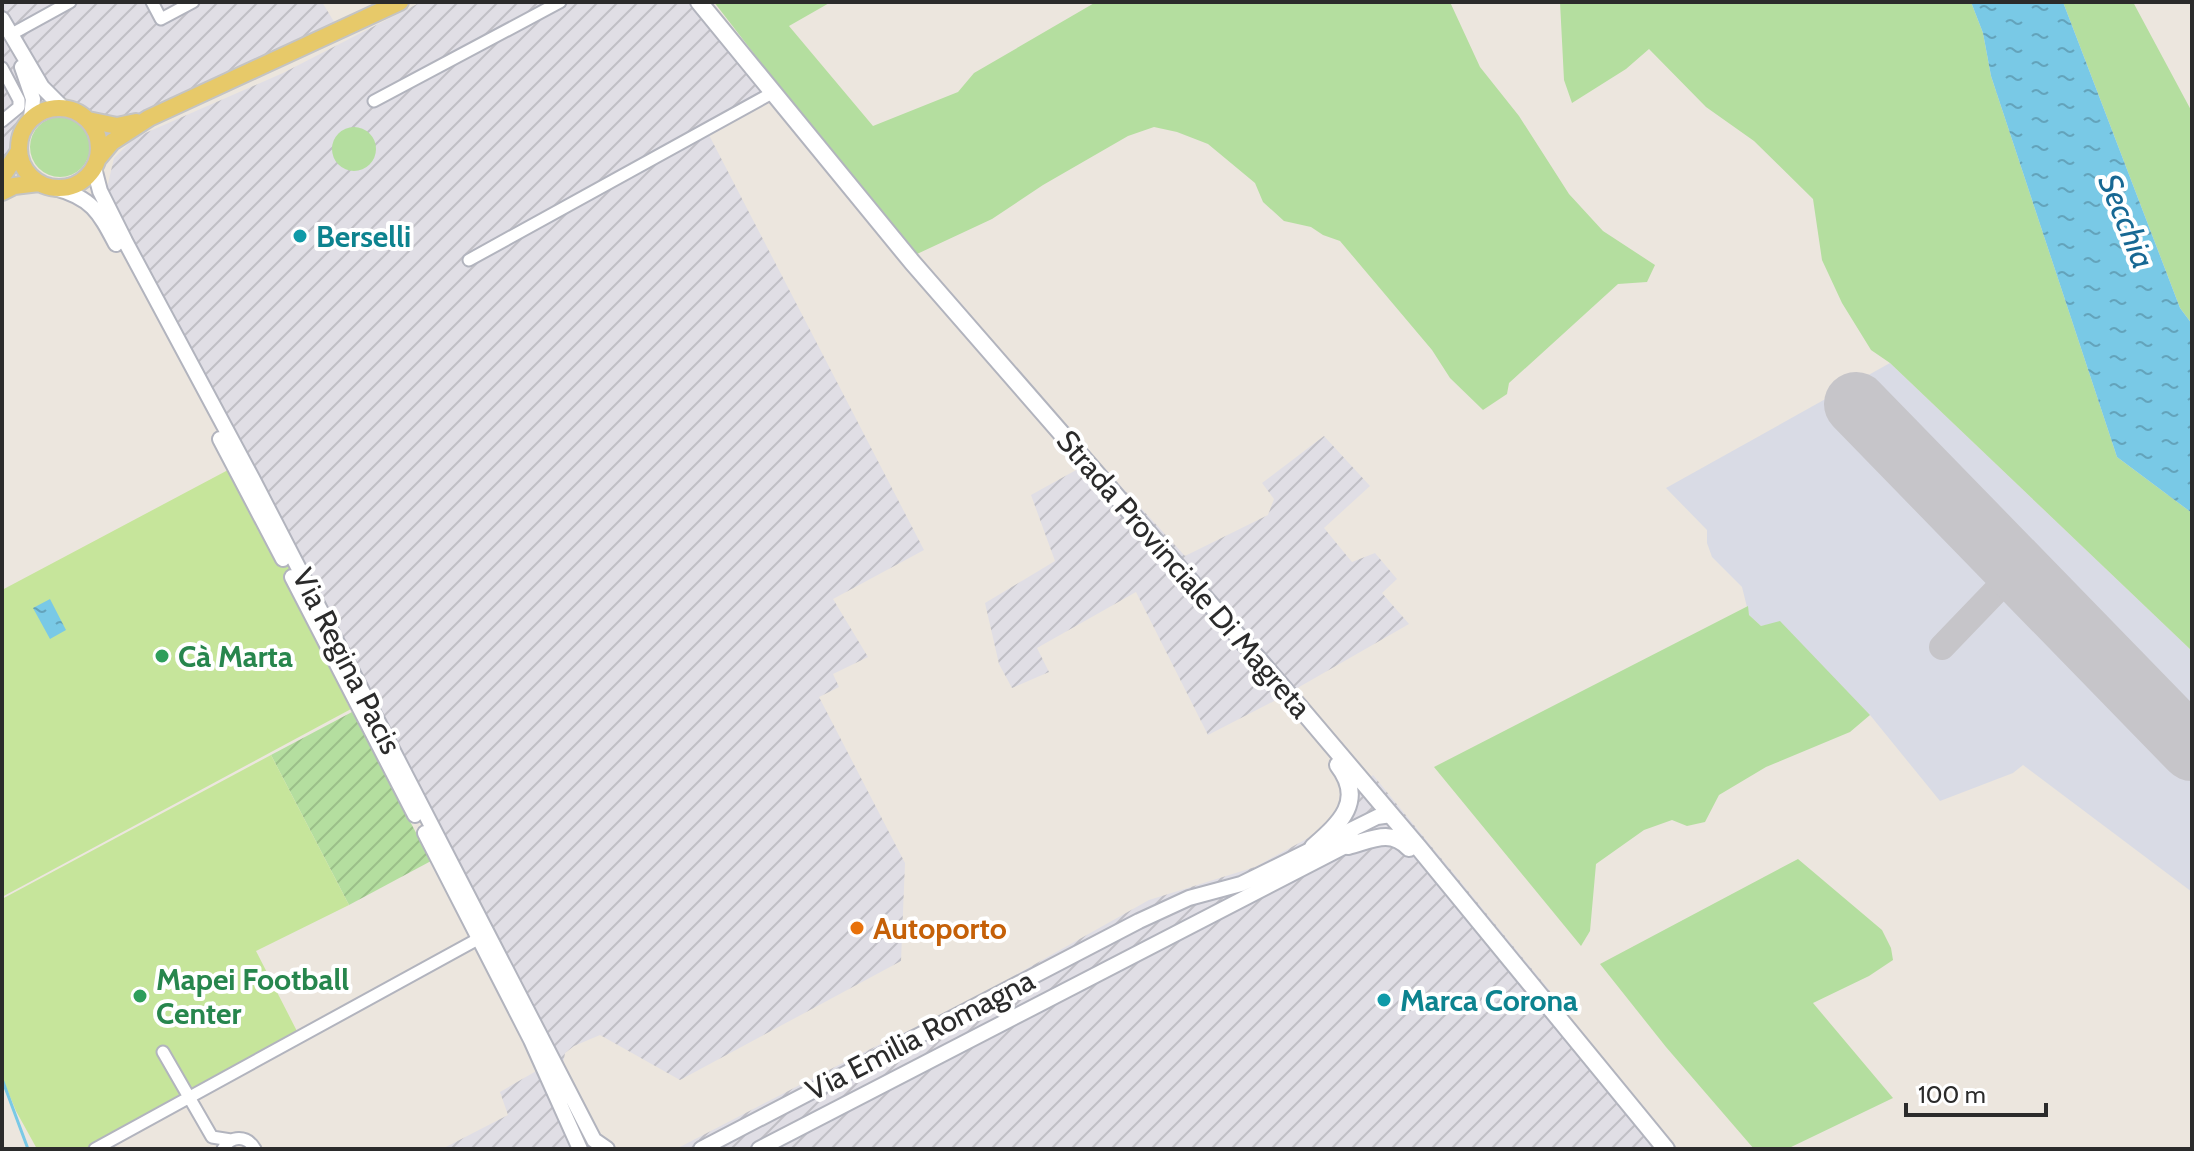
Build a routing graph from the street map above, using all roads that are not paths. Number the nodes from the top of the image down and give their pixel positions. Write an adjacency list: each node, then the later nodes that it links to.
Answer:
1 (70, 2): 8 (street)
2 (152, 2): 3 (street)
3 (193, 2)
4 (400, 2): 15 (main road)
5 (560, 2): 11 (street)
6 (699, 2): 10 (main road, Strada Provinciale Di Magreta)
7 (2, 19): 8 (street)
8 (12, 37): 12 (street); 14 (street)
9 (2, 68): 13 (street)
10 (772, 93): 22 (street); 23 (main road, Strada Provinciale Di Magreta)
11 (374, 101)
12 (63, 108): 14 (main road); 16 (main road)
13 (7, 118)
14 (31, 118): 17 (main road)
15 (149, 118): 16 (main road); 18 (main road)
16 (88, 120): 18 (main road)
17 (19, 151): 19 (main road); 20 (main road)
18 (96, 164): 20 (main road); 37 (street, Via Regina Pacis)
19 (2, 177)
20 (47, 185): 21 (main road); 29 (street, Via Regina Pacis)
21 (2, 192)
22 (469, 260)
23 (1303, 711): 24 (main road, Strada Provinciale Di Magreta); 26 (main road)
24 (1391, 815): 25 (street, Via Emilia Romagna); 26 (street, Via Emilia Romagna); 27 (main road, Strada Provinciale Di Magreta)
25 (1348, 846): 27 (main road); 30 (street, Via Emilia Romagna)
26 (1313, 847): 28 (street, Via Emilia Romagna)
27 (1460, 899): 40 (main road, Strada Provinciale Di Magreta)
28 (1139, 921): 30 (street); 38 (street, Via Emilia Romagna)
29 (478, 939): 32 (street); 36 (street, Via Regina Pacis)
30 (1159, 943): 39 (street, Via Emilia Romagna)
31 (163, 1052): 32 (street)
32 (189, 1097): 33 (street); 34 (street)
33 (227, 1145): 35 (street)
34 (95, 1149)
35 (255, 1149)
36 (580, 1149)
37 (607, 1149)
38 (701, 1149)
39 (759, 1149)
40 (1666, 1149)

